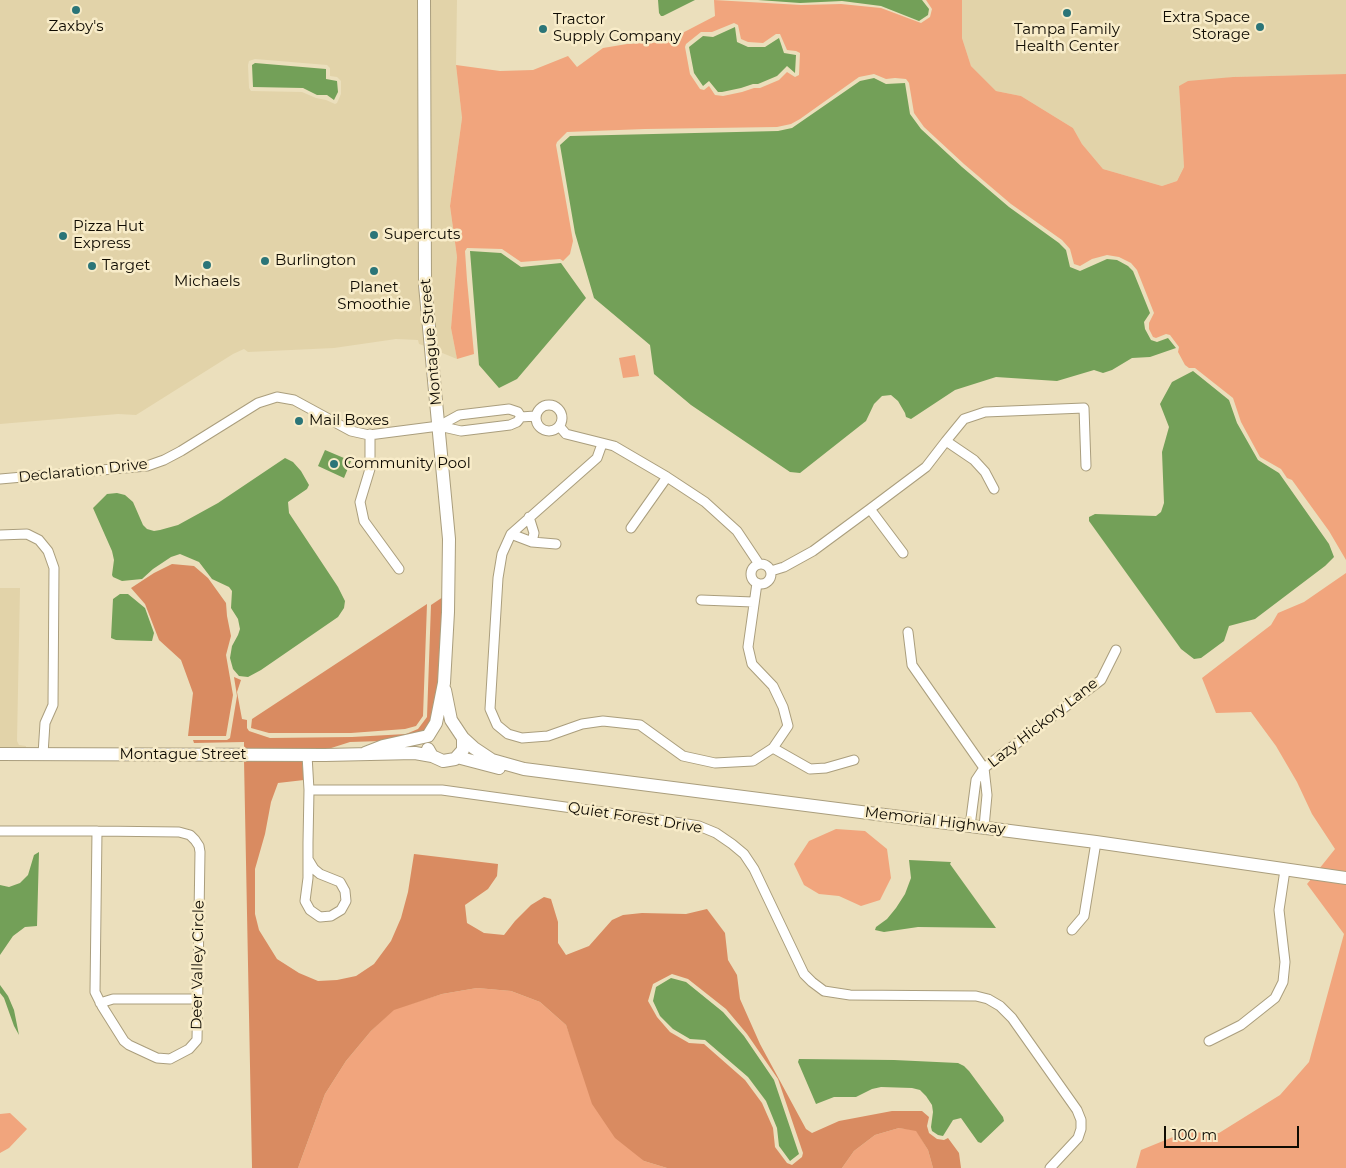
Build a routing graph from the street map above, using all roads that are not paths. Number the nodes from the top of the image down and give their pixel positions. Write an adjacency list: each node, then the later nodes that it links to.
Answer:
1 (424, 0): 4 (street, Montague Street)
2 (535, 416): 3 (street); 5 (street); 5 (street)
3 (521, 418): 4 (street); 4 (street)
4 (439, 426): 6 (street, Declaration Drive); 29 (street, Montague Street)
5 (560, 427): 8 (street)
6 (370, 434): 11 (street, Declaration Drive); 22 (street)
7 (946, 441): 9 (street); 12 (street); 13 (street)
8 (602, 444): 10 (street); 14 (street)
9 (1086, 466)
10 (667, 477): 15 (street); 21 (street)
11 (0, 479)
12 (994, 489)
13 (870, 509): 20 (street); 23 (street)
14 (530, 517): 16 (street); 18 (street)
15 (631, 528)
16 (511, 534): 18 (street); 33 (street)
17 (0, 535): 36 (street)
18 (532, 542): 19 (street)
19 (556, 544)
20 (903, 552)
21 (759, 564): 23 (street); 24 (street)
22 (399, 569)
23 (771, 571): 24 (street)
24 (756, 583): 26 (street)
25 (701, 600): 26 (street)
26 (753, 602): 33 (street)
27 (908, 632): 42 (street)
28 (1116, 650): 42 (street, Lazy Hickory Lane)
29 (444, 683): 30 (street, Montague Street); 31 (street, Montague Street)
30 (451, 720): 32 (street, Memorial Highway)
31 (428, 736): 34 (street, Montague Street); 38 (street)
32 (463, 738): 39 (street); 41 (street, Memorial Highway)
33 (773, 748): 40 (street)
34 (365, 753): 37 (street, Montague Street); 38 (street, Montague Street)
35 (0, 754): 36 (street, Montague Street)
36 (43, 754): 37 (street, Montague Street)
37 (307, 755): 43 (street)
38 (432, 756): 39 (street, Montague Street)
39 (457, 757): 41 (street, Memorial Highway)
40 (854, 760)
41 (524, 768): 44 (street, Memorial Highway)
42 (984, 768): 44 (street); 45 (street)
43 (309, 790): 49 (street); 56 (street, Quiet Forest Drive)
44 (970, 826): 45 (street, Memorial Highway)
45 (984, 827): 48 (street, Memorial Highway)
46 (0, 831): 47 (street, Deer Valley Circle)
47 (97, 831): 53 (street, Deer Valley Circle); 54 (street, Deer Valley Circle)
48 (1096, 842): 50 (street, Memorial Highway); 52 (street)
49 (308, 859): 49 (street)
50 (1285, 870): 51 (street, Memorial Highway); 55 (street)
51 (1346, 878)
52 (1072, 930)
53 (197, 999): 54 (street); 54 (street, Deer Valley Circle)
54 (100, 1003)
55 (1209, 1041)
56 (1050, 1168)

